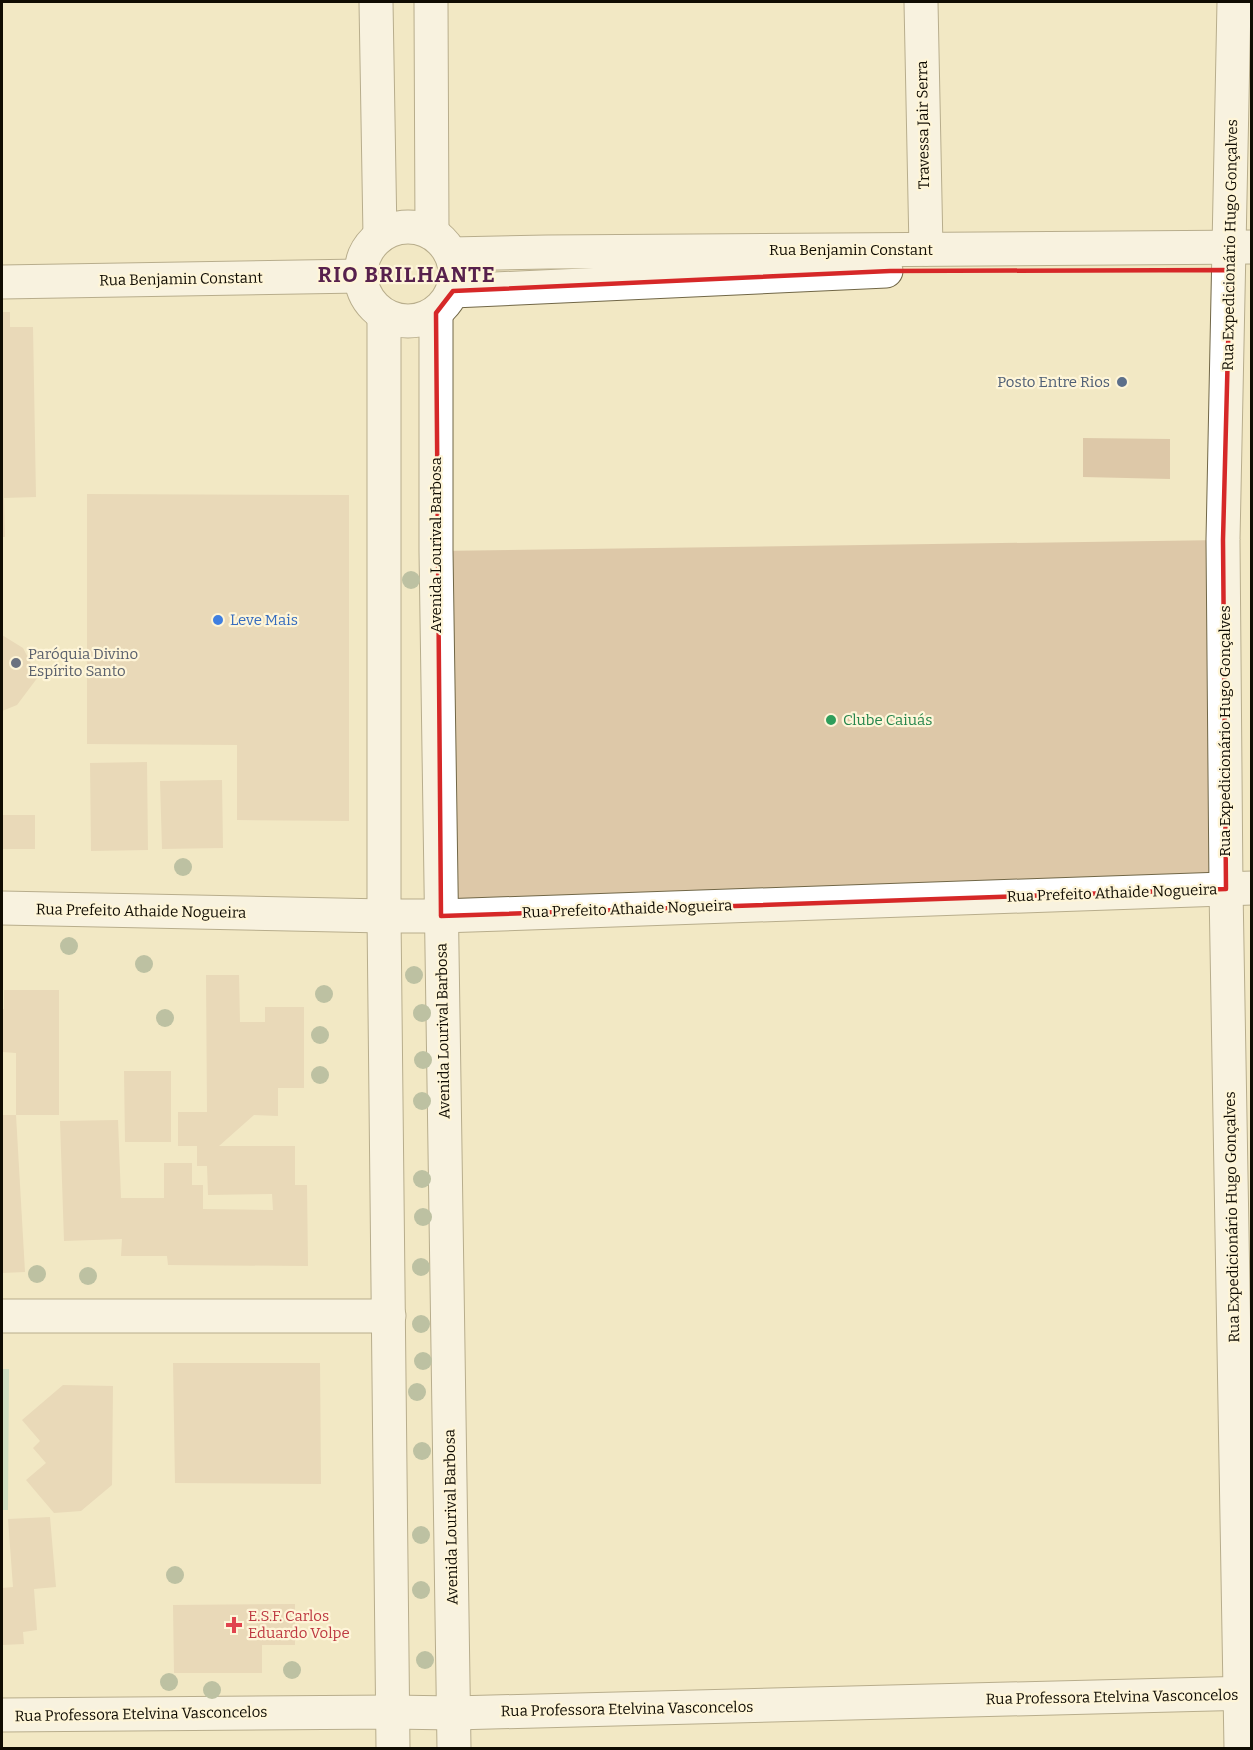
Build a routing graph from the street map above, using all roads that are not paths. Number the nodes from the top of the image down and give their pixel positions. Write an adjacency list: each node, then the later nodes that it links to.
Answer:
1 (376, 2): 5 (main road)
2 (431, 2): 6 (main road)
3 (921, 2): 7 (main road, Travessa Jair Serra)
4 (1234, 2): 8 (main road, Rua Expedicionário Hugo Gonçalves)
5 (380, 236): 6 (main road); 9 (main road)
6 (442, 243): 7 (main road, Rua Benjamin Constant); 11 (main road)
7 (926, 249): 8 (main road, Rua Benjamin Constant)
8 (1240, 259): 11 (main road, Rua Benjamin Constant); 13 (main road, Rua Expedicionário Hugo Gonçalves)
9 (360, 276): 10 (main road, Rua Benjamin Constant); 12 (main road)
10 (2, 282)
11 (444, 302): 12 (main road); 16 (main road, Avenida Lourival Barbosa)
12 (384, 316): 15 (main road)
13 (1239, 889): 16 (main road, Rua Prefeito Athaide Nogueira); 19 (main road, Rua Expedicionário Hugo Gonçalves)
14 (2, 908): 15 (main road, Rua Prefeito Athaide Nogueira)
15 (384, 916): 16 (main road, Rua Prefeito Athaide Nogueira); 18 (main road)
16 (441, 916): 21 (main road, Avenida Lourival Barbosa)
17 (2, 1316): 18 (main road)
18 (389, 1316): 20 (main road)
19 (1246, 1694): 21 (main road, Rua Professora Etelvina Vasconcelos); 25 (main road, Rua Expedicionário Hugo Gonçalves)
20 (392, 1712): 21 (main road, Rua Professora Etelvina Vasconcelos); 22 (main road, Rua Professora Etelvina Vasconcelos); 23 (main road)
21 (454, 1713): 24 (main road, Avenida Lourival Barbosa)
22 (2, 1715)
23 (393, 1749)
24 (454, 1749)
25 (1241, 1749)

